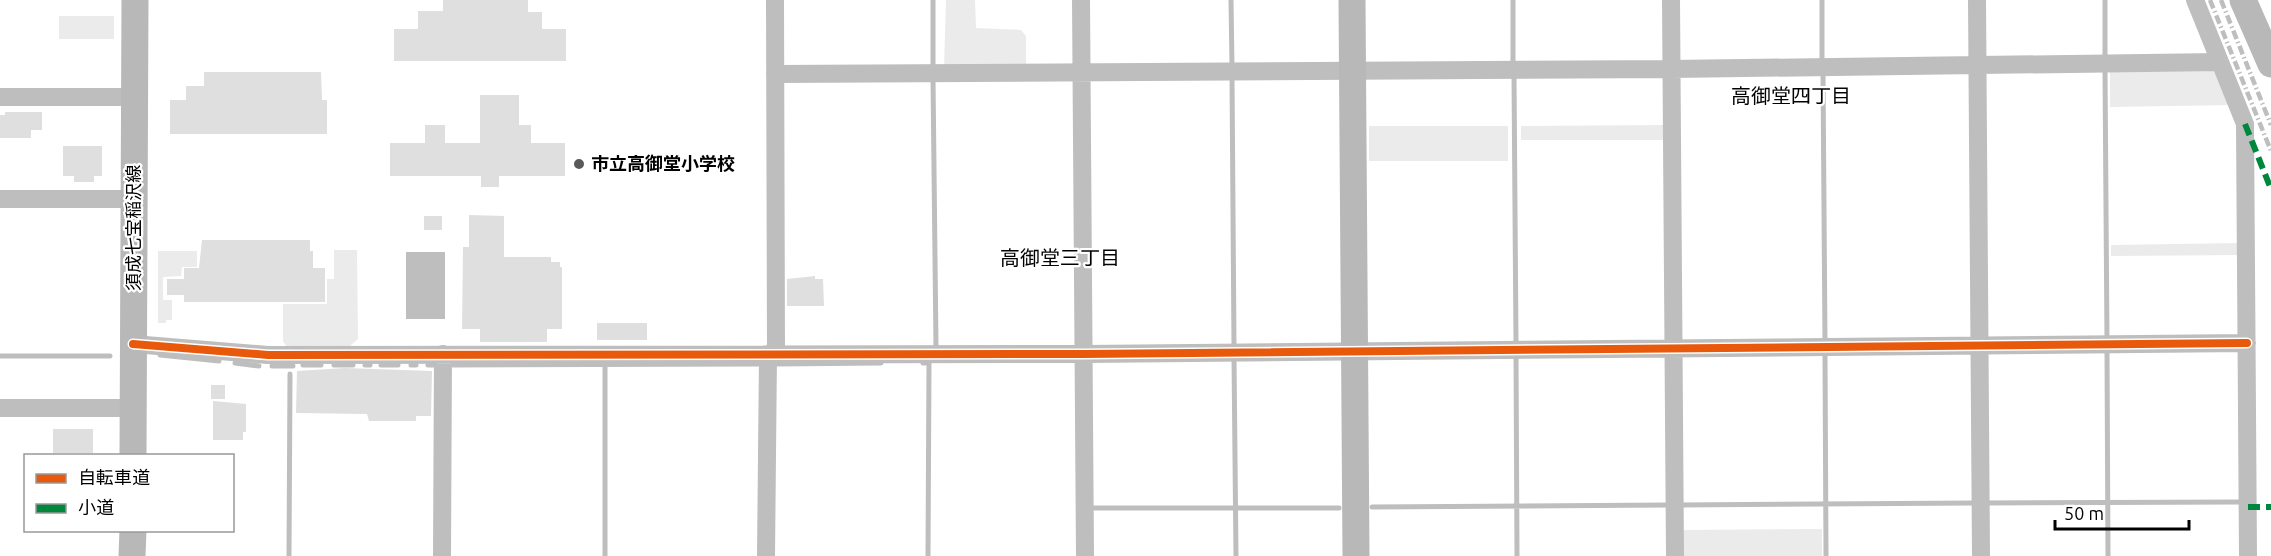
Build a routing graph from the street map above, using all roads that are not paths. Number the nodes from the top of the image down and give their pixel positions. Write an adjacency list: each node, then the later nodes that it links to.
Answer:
1 (135, 0): 17 (street, 須成七宝稲沢線)
2 (775, 0): 15 (street)
3 (1081, 0): 14 (street)
4 (1352, 0): 12 (street)
5 (1671, 0): 13 (street)
6 (1977, 0): 11 (street)
7 (2195, 0): 9 (street)
8 (2243, 0): 10 (street)
9 (2220, 62): 11 (street); 20 (street)
10 (2271, 64)
11 (1978, 65): 13 (street); 22 (street)
12 (1352, 69): 13 (street); 14 (street); 24 (street)
13 (1671, 69): 23 (street)
14 (1082, 71): 15 (street); 27 (street)
15 (775, 74): 26 (street)
16 (0, 97): 17 (street)
17 (135, 97): 19 (street, 須成七宝稲沢線)
18 (0, 199): 19 (street)
19 (134, 199): 21 (street, 須成七宝稲沢線)
20 (2247, 343): 22 (street); 39 (street)
21 (133, 344): 25 (street); 29 (street, 須成七宝稲沢線)
22 (1980, 345): 23 (street); 38 (street)
23 (1673, 348): 24 (street); 37 (street)
24 (1354, 351): 27 (street); 36 (street)
25 (443, 354): 26 (street); 33 (street)
26 (772, 354): 27 (street); 34 (street)
27 (1083, 354): 35 (street)
28 (0, 408): 29 (street)
29 (133, 408): 30 (street, 須成七宝稲沢線)
30 (133, 454)
31 (133, 532): 32 (street)
32 (132, 556)
33 (442, 556)
34 (766, 556)
35 (1085, 556)
36 (1356, 556)
37 (1675, 556)
38 (1982, 556)
39 (2248, 556)

